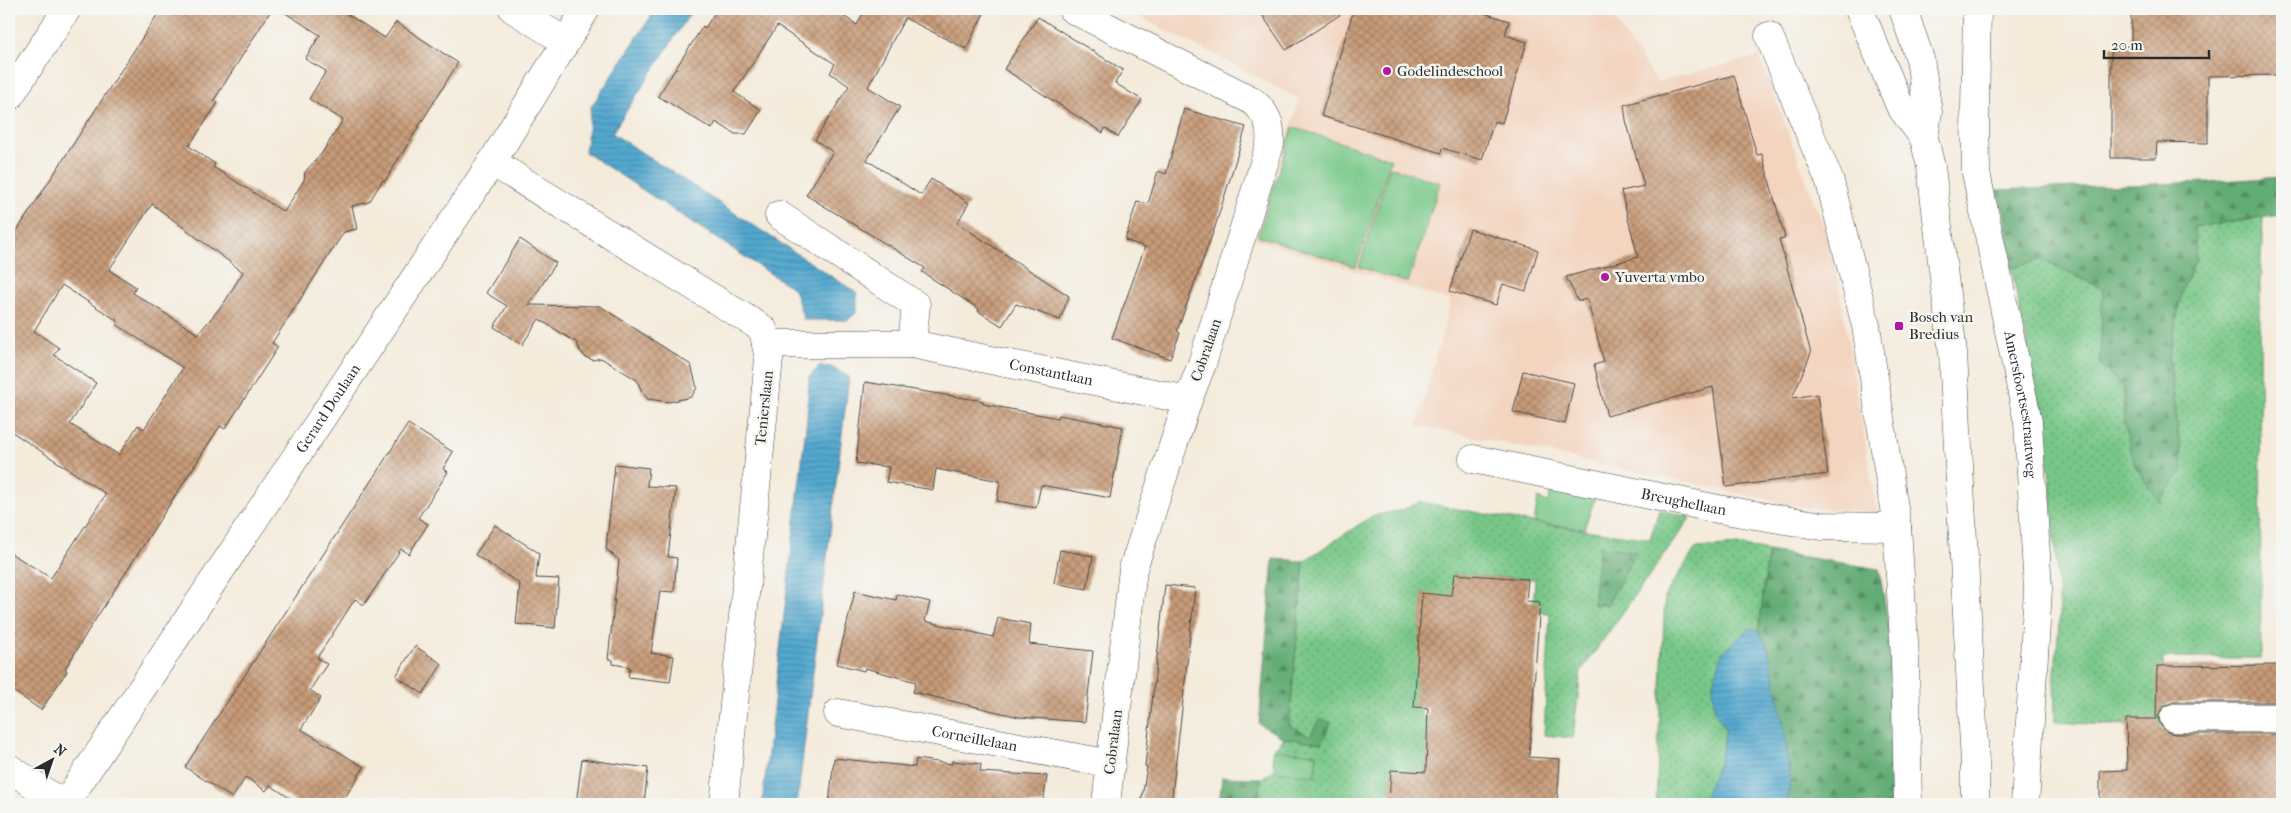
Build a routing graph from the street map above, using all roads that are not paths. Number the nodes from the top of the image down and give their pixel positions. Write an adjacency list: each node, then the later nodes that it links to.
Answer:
1 (67, 9): 10 (street)
2 (513, 9): 9 (street)
3 (586, 9): 9 (street, Gerard Doulaan)
4 (1072, 9): 16 (street, Cobralaan)
5 (1859, 9): 11 (street)
6 (1903, 9): 11 (street)
7 (1977, 9): 29 (street, Amersfoortsestraatweg)
8 (1769, 36): 18 (street)
9 (566, 42): 12 (street, Gerard Doulaan)
10 (9, 97)
11 (1924, 138): 28 (street)
12 (492, 162): 14 (street, Tenierslaan); 24 (street, Gerard Doulaan)
13 (778, 215): 15 (street)
14 (766, 344): 15 (street, Constantlaan); 25 (street, Tenierslaan)
15 (912, 344): 16 (street, Constantlaan)
16 (1188, 400): 22 (street, Cobralaan)
17 (1474, 459): 18 (street, Breughellaan)
18 (1897, 527): 27 (street)
19 (838, 713): 22 (street, Corneillelaan)
20 (2174, 718): 21 (street)
21 (2282, 718)
22 (1111, 764): 26 (street, Cobralaan)
23 (9, 768): 24 (street)
24 (64, 804)
25 (724, 804)
26 (1106, 804)
27 (1908, 804)
28 (1976, 804)
29 (2025, 804)

